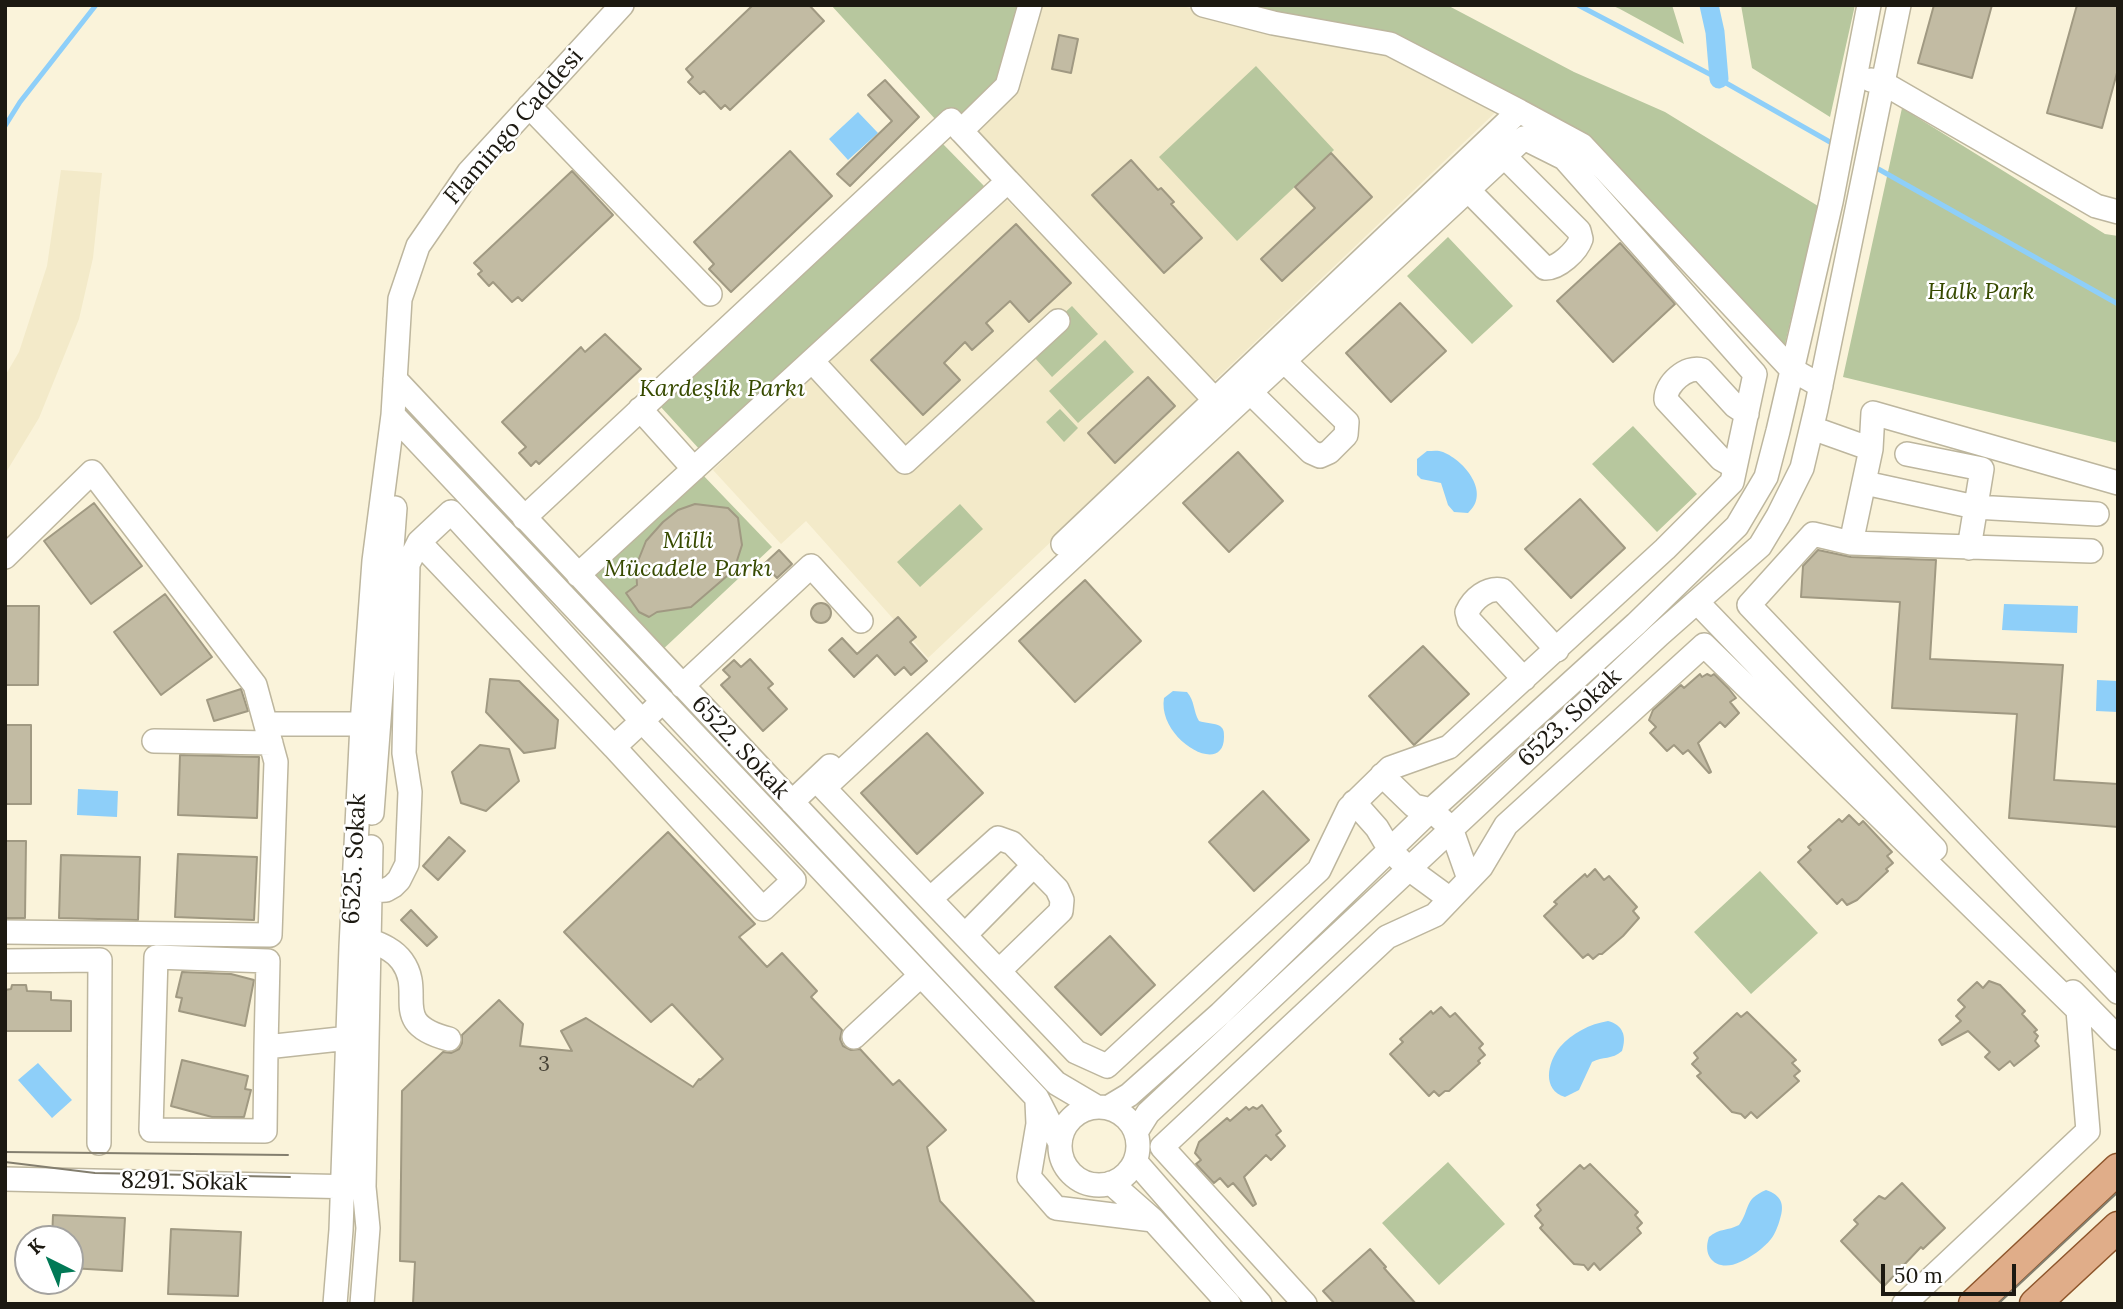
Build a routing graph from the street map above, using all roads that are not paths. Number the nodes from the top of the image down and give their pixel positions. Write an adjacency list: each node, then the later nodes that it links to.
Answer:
1 (622, 5): 8 (street, Flamingo Caddesi)
2 (1030, 5): 10 (street)
3 (1203, 5): 9 (street)
4 (1869, 5): 6 (street, 6523. Sokak)
5 (1899, 5): 7 (street, 6523. Sokak)
6 (1855, 75): 7 (street); 19 (street, 6523. Sokak)
7 (1883, 83): 14 (street); 21 (street, 6523. Sokak)
8 (529, 106): 15 (street); 20 (street, Flamingo Caddesi)
9 (1519, 111): 19 (street); 23 (street)
10 (961, 131): 12 (street); 24 (street)
11 (1504, 156): 13 (street); 13 (street); 25 (street)
12 (1008, 181): 18 (street); 23 (street)
13 (1468, 190): 17 (street)
14 (2118, 212)
15 (710, 294)
16 (1058, 321): 18 (street)
17 (1284, 360): 22 (street); 22 (street)
18 (812, 361): 31 (street)
19 (1791, 369): 21 (street); 57 (street, 6523. Sokak)
20 (395, 379): 26 (street, 6525. Sokak); 36 (street, 6522. Sokak)
21 (1821, 386): 27 (street, 6523. Sokak)
22 (1250, 392): 66 (street)
23 (1215, 400): 55 (street)
24 (640, 409): 31 (street); 36 (street)
25 (1746, 414): 30 (street); 30 (street)
26 (393, 415): 48 (street, 6522. Sokak); 50 (street, 6525. Sokak); 58 (street, 6525. Sokak)
27 (1812, 428): 28 (street); 43 (street, 6523. Sokak)
28 (1871, 449): 32 (street); 33 (street)
29 (1907, 454): 34 (street)
30 (1735, 467): 45 (street)
31 (694, 469): 42 (street)
32 (1865, 483): 34 (street); 38 (street)
33 (2118, 483)
34 (1975, 507): 35 (street); 39 (street)
35 (2097, 514)
36 (524, 517): 42 (street, 6522. Sokak)
37 (419, 542): 49 (street); 53 (street); 59 (street)
38 (1851, 543): 39 (street); 74 (street)
39 (1969, 548): 40 (street)
40 (2091, 551)
41 (5, 557): 51 (street)
42 (578, 575): 47 (street, 6522. Sokak)
43 (1697, 601): 60 (street, 6523. Sokak); 77 (street)
44 (861, 621): 47 (street)
45 (1557, 650): 46 (street); 46 (street)
46 (1524, 679): 54 (street)
47 (682, 686): 55 (street, 6522. Sokak)
48 (663, 701): 49 (street); 73 (street, 6522. Sokak)
49 (642, 720): 53 (street); 53 (street)
50 (362, 723): 51 (street); 76 (street, 6525. Sokak)
51 (269, 734): 52 (street); 68 (street)
52 (154, 741)
53 (614, 747)
54 (1382, 775): 56 (street); 57 (street)
55 (792, 802): 81 (street, 6522. Sokak)
56 (1354, 802): 61 (street); 72 (street)
57 (1431, 810): 60 (street); 61 (street, 6523. Sokak)
58 (373, 811): 59 (street); 65 (street, 6525. Sokak)
59 (409, 814): 65 (street)
60 (1451, 828): 63 (street, 6523. Sokak); 64 (street)
61 (1390, 850): 63 (street); 81 (street, 6523. Sokak)
62 (1034, 866): 66 (street); 69 (street); 72 (street)
63 (1409, 869): 67 (street); 82 (street, 6523. Sokak)
64 (1469, 879): 67 (street); 97 (street)
65 (370, 891): 70 (street, 6525. Sokak)
66 (930, 899): 69 (street)
67 (1450, 899): 96 (street)
68 (5, 932)
69 (965, 936): 72 (street)
70 (369, 940): 78 (street); 89 (street, 6525. Sokak)
71 (5, 961): 84 (street)
72 (999, 971)
73 (921, 975): 75 (street); 80 (street, 6522. Sokak)
74 (2118, 992)
75 (855, 1037)
76 (349, 1038): 79 (street); 89 (street, 6525. Sokak)
77 (2118, 1038)
78 (449, 1039)
79 (266, 1047): 79 (street)
80 (1037, 1098): 83 (street, 6522. Sokak); 90 (street)
81 (1102, 1107): 82 (street); 83 (street)
82 (1136, 1132): 85 (street)
83 (1059, 1141): 88 (street)
84 (99, 1143)
85 (1135, 1161): 88 (street); 95 (street)
86 (2118, 1169): 98 (main road)
87 (5, 1178): 89 (street, 8291. Sokak)
88 (1111, 1183): 90 (street)
89 (353, 1187): 92 (street, 6525. Sokak); 93 (street, 6525. Sokak)
90 (1153, 1220): 94 (street)
91 (2118, 1227): 99 (main road)
92 (335, 1304)
93 (362, 1304)
94 (1229, 1304)
95 (1260, 1304)
96 (1305, 1304)
97 (1904, 1304)
98 (1974, 1304)
99 (2035, 1304)

